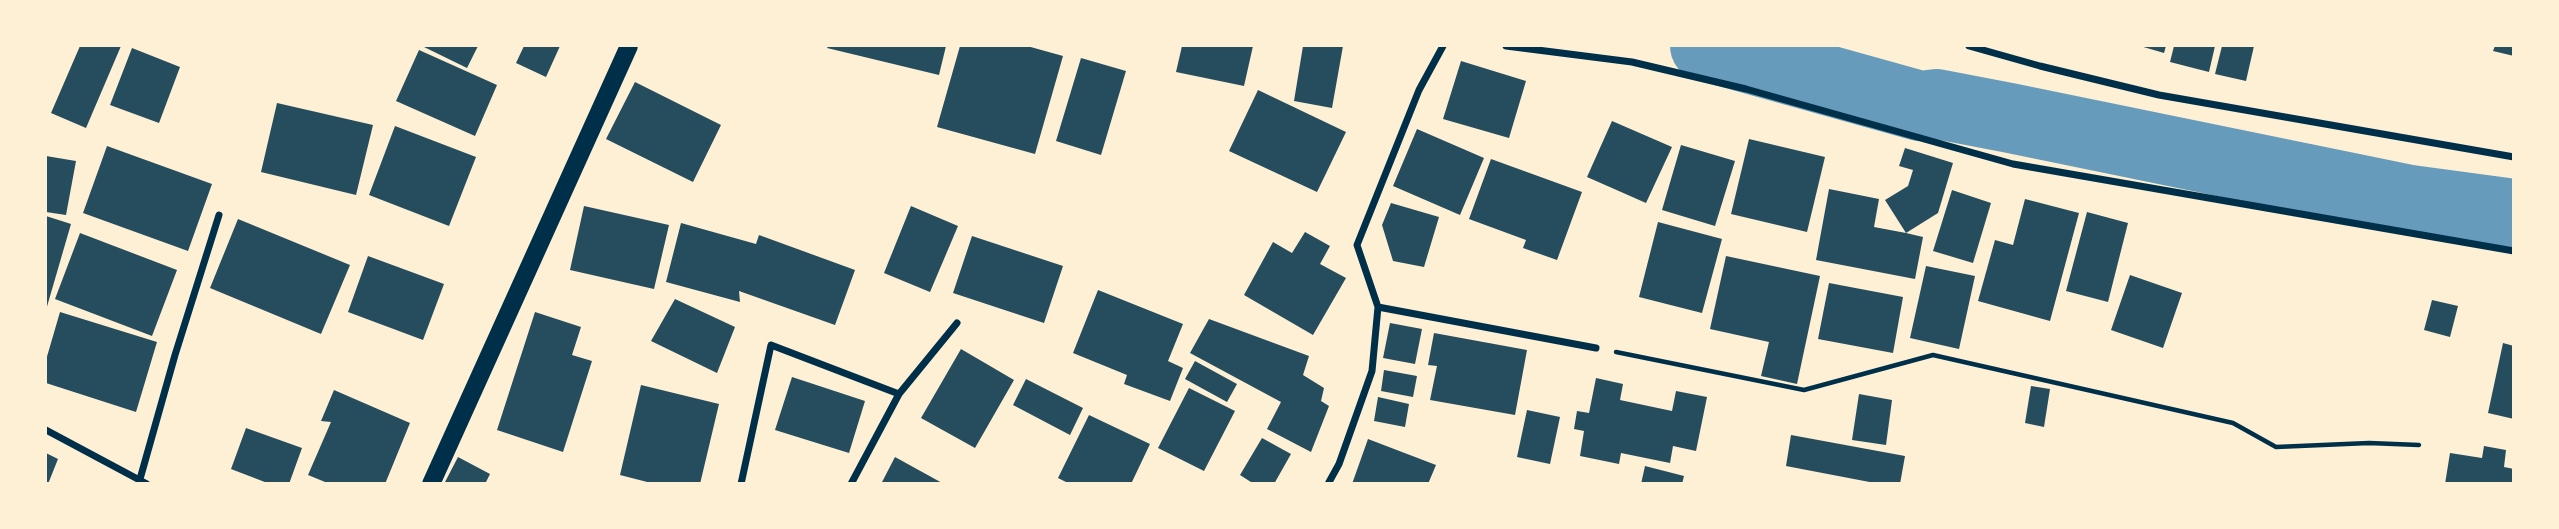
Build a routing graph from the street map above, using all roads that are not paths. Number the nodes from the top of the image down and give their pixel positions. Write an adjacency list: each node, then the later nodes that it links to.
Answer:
1 (629, 46): 14 (main road)
2 (1443, 46): 8 (street)
3 (1506, 46): 7 (street)
4 (1969, 46): 5 (street)
5 (2514, 157)
6 (219, 215): 13 (street)
7 (2514, 251)
8 (1378, 307): 10 (street); 17 (street)
9 (957, 323): 11 (street)
10 (1596, 348)
11 (899, 394): 15 (street); 16 (street)
12 (46, 430): 13 (street)
13 (143, 482)
14 (431, 484)
15 (741, 484)
16 (851, 484)
17 (1328, 484)

